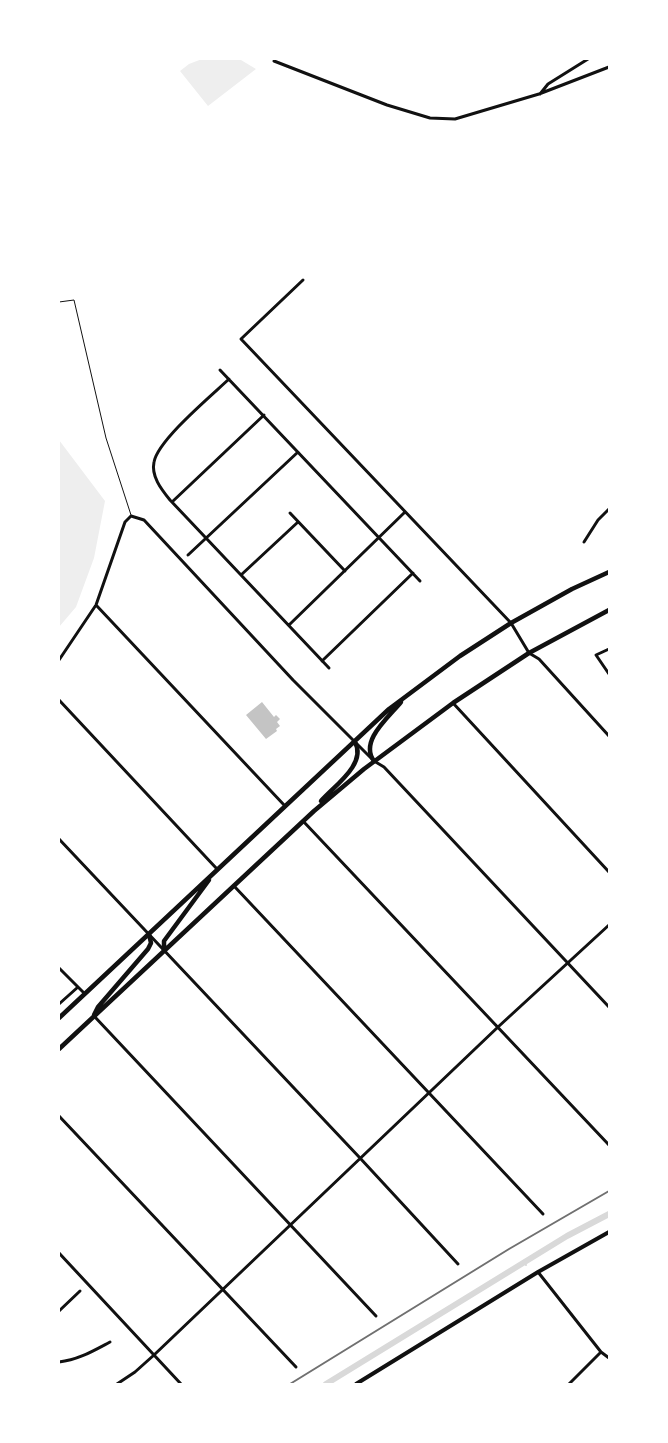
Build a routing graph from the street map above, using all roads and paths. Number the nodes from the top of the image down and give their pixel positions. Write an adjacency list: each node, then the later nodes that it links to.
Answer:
1 (588, 59): 4 (street)
2 (274, 61): 4 (street)
3 (609, 67): 4 (street)
4 (540, 94)
5 (303, 280): 13 (street)
6 (59, 302): 15 (lane)
7 (220, 370): 8 (street)
8 (229, 379): 9 (street); 11 (street)
9 (264, 415): 10 (street); 11 (street)
10 (298, 452): 17 (street); 18 (street)
11 (172, 502): 18 (street)
12 (609, 509): 19 (street)
13 (406, 512): 17 (street); 28 (street)
14 (290, 513): 16 (street)
15 (131, 516): 26 (street); 40 (street)
16 (298, 522): 21 (street); 24 (street)
17 (379, 538): 21 (street); 23 (street)
18 (207, 539): 20 (street); 24 (street)
19 (584, 542)
20 (188, 555)
21 (345, 571): 29 (street)
22 (609, 572): 28 (main road)
23 (413, 573): 25 (street); 33 (street)
24 (241, 575): 29 (street)
25 (420, 581)
26 (96, 605): 32 (street); 42 (street)
27 (609, 610): 31 (main road)
28 (510, 623): 31 (street); 36 (main road)
29 (289, 625): 33 (street)
30 (609, 649): 35 (street)
31 (529, 653): 38 (main road); 39 (street)
32 (59, 660)
33 (322, 661): 34 (street)
34 (329, 668)
35 (609, 674)
36 (407, 695): 40 (main road); 41 (main road)
37 (59, 700): 46 (street)
38 (453, 703): 41 (main road); 47 (street)
39 (609, 736)
40 (355, 742): 41 (street); 42 (main road); 43 (main road)
41 (374, 761): 43 (main road); 52 (street)
42 (285, 806): 46 (main road)
43 (314, 811): 44 (main road)
44 (303, 821): 48 (main road); 60 (street)
45 (59, 839): 50 (street)
46 (217, 869): 50 (main road); 51 (main road)
47 (609, 872)
48 (233, 886): 51 (main road); 62 (street)
49 (609, 925): 52 (street)
50 (149, 934): 51 (street); 55 (main road); 58 (main road)
51 (164, 951): 58 (main road); 65 (street)
52 (568, 963): 57 (street); 60 (street)
53 (59, 968): 54 (street)
54 (78, 987): 55 (street); 56 (street)
55 (85, 994): 59 (main road)
56 (59, 1004)
57 (609, 1007)
58 (94, 1016): 61 (main road); 67 (street)
59 (59, 1018)
60 (498, 1027): 62 (street); 64 (street)
61 (59, 1050)
62 (430, 1092): 65 (street); 66 (street)
63 (59, 1116): 72 (street)
64 (609, 1145)
65 (360, 1158): 67 (street); 70 (street)
66 (542, 1214)
67 (290, 1224): 72 (street); 75 (street)
68 (609, 1232): 71 (street)
69 (59, 1253): 78 (street)
70 (458, 1264)
71 (538, 1272): 77 (street); 84 (street)
72 (222, 1289): 78 (street); 81 (street)
73 (80, 1291): 74 (street)
74 (59, 1311)
75 (376, 1316)
76 (110, 1342): 80 (street)
77 (601, 1352): 79 (street); 85 (street)
78 (154, 1355): 82 (street); 83 (street)
79 (609, 1358)
80 (59, 1362)
81 (296, 1367)
82 (117, 1384)
83 (182, 1384)
84 (356, 1384)
85 (569, 1384)

